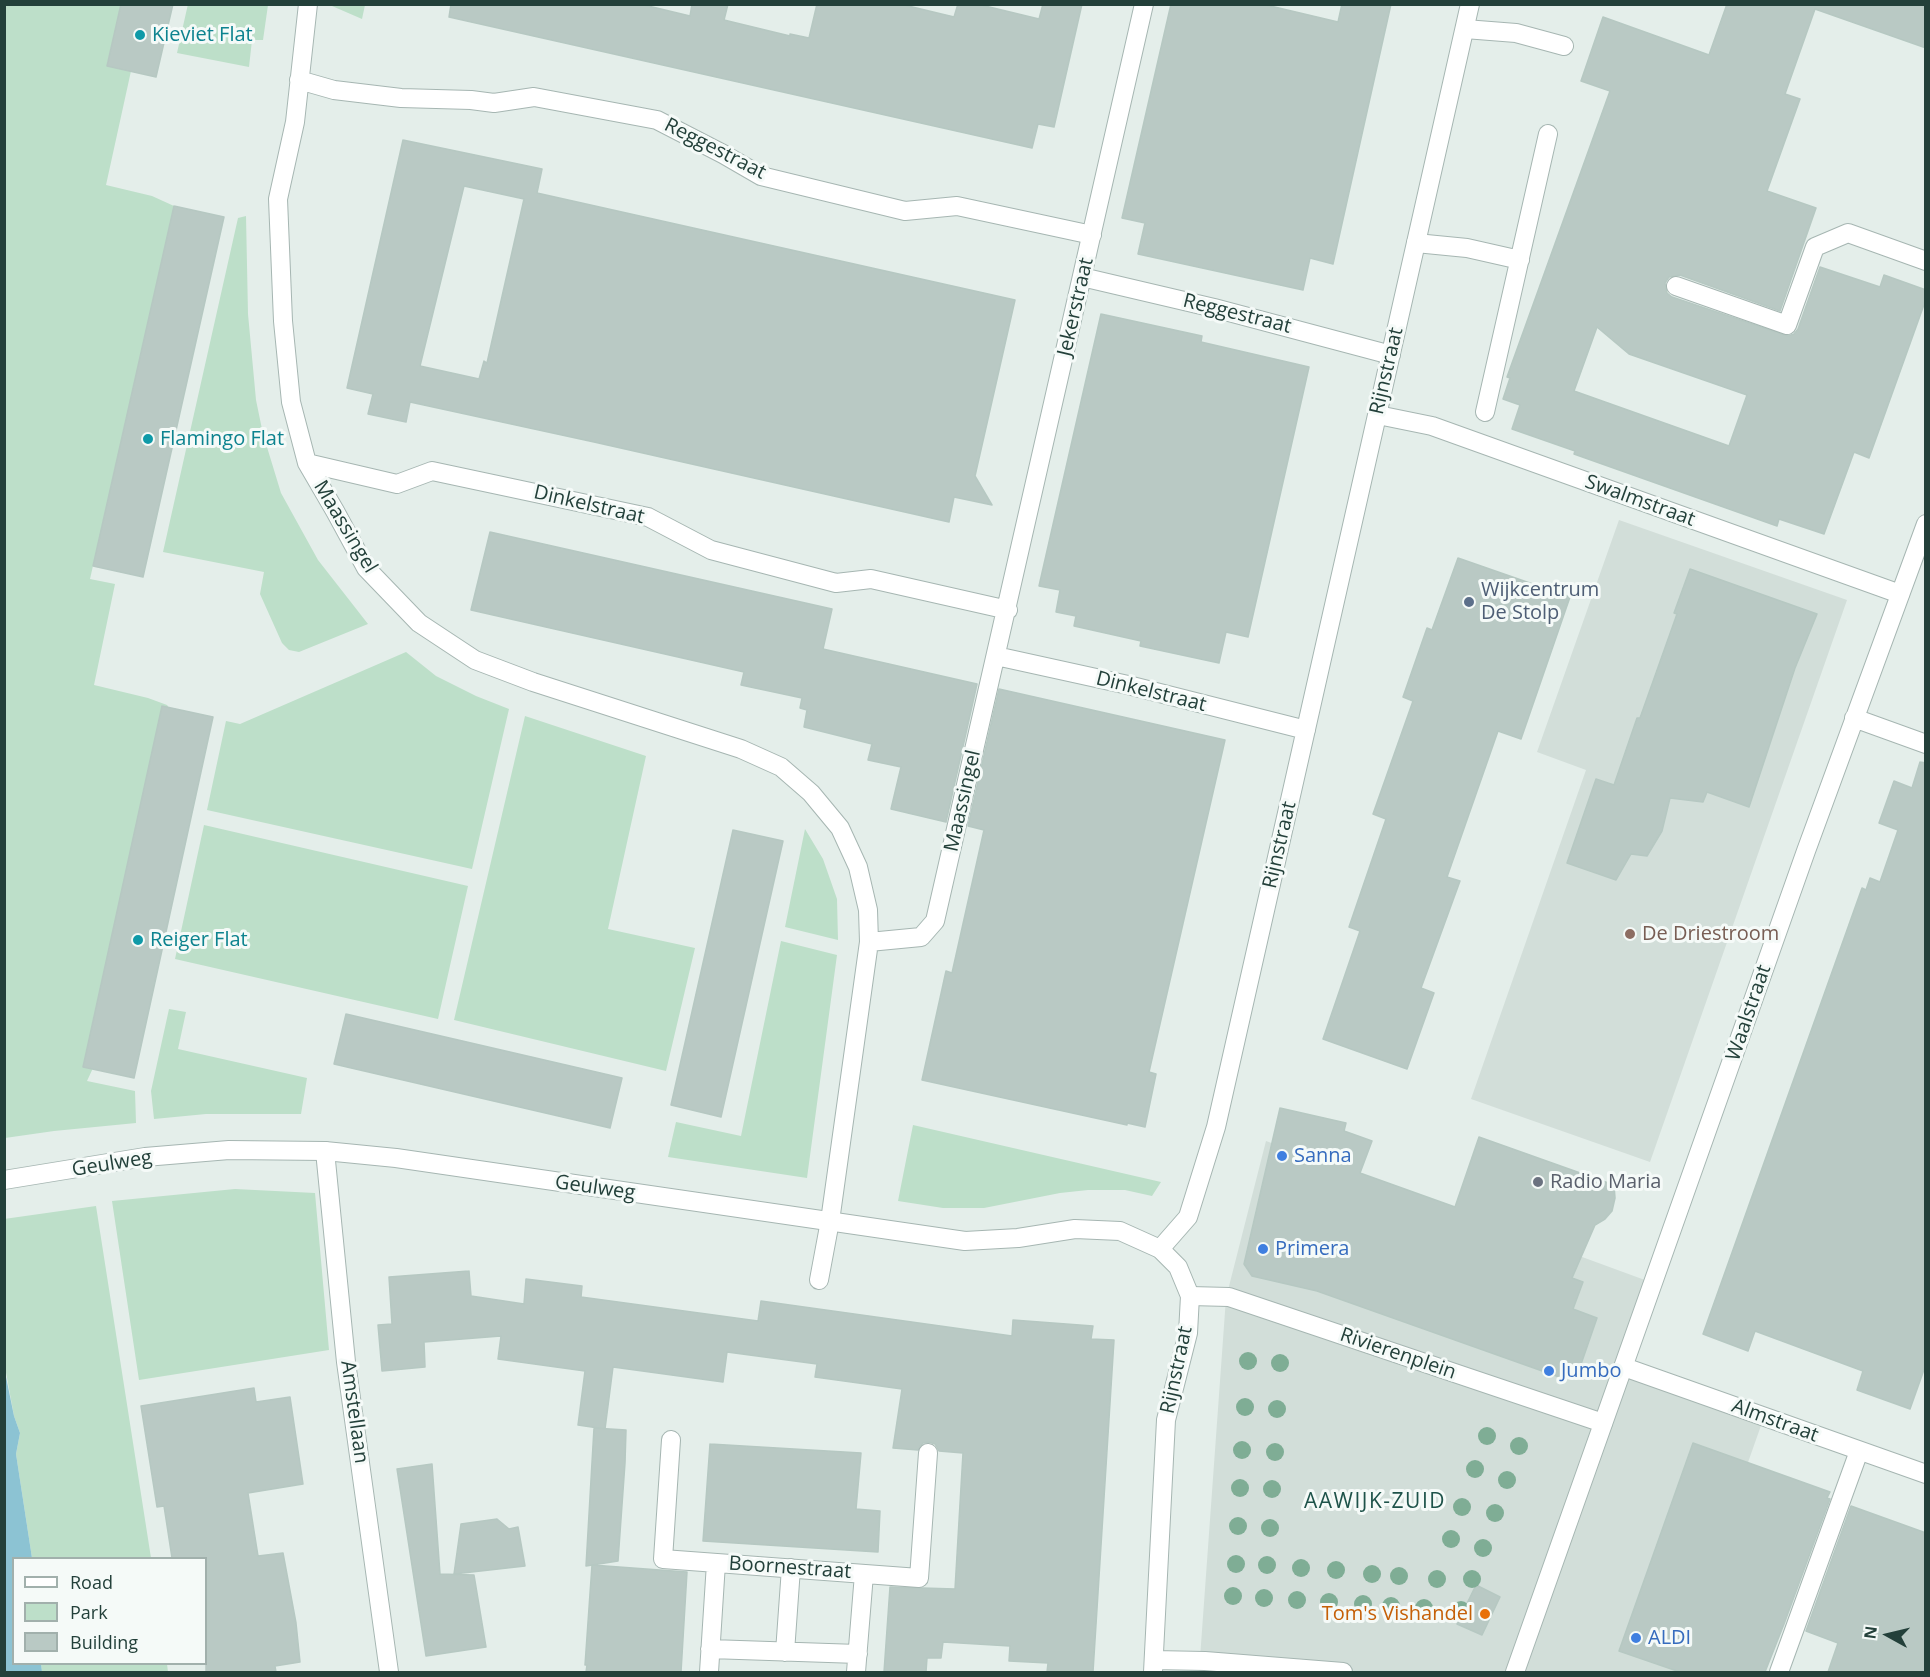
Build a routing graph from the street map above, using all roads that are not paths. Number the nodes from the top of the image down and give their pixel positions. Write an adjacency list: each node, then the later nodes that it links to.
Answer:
1 (308, 4): 6 (street, Maassingel)
2 (1144, 4): 8 (street, Jekerstraat)
3 (1470, 4): 4 (street, Rijnstraat)
4 (1464, 29): 5 (street); 9 (street, Rijnstraat)
5 (1564, 46)
6 (299, 80): 8 (street, Reggestraat); 17 (street, Maassingel)
7 (1548, 135): 10 (street)
8 (1092, 235): 12 (street, Jekerstraat)
9 (1416, 243): 10 (street); 14 (street, Rijnstraat)
10 (1520, 260): 15 (street)
11 (1926, 261): 13 (street)
12 (1082, 277): 14 (street, Reggestraat); 20 (street, Jekerstraat)
13 (1676, 286)
14 (1391, 355): 16 (street, Rijnstraat)
15 (1485, 412)
16 (1378, 415): 19 (street, Swalmstraat); 23 (street, Rijnstraat)
17 (307, 464): 20 (street, Dinkelstraat); 25 (street, Maassingel)
18 (1926, 524): 19 (street, Waalstraat)
19 (1900, 594): 22 (street, Waalstraat)
20 (1008, 610): 21 (street, Maassingel)
21 (996, 656): 23 (street, Dinkelstraat); 25 (street, Maassingel)
22 (1854, 718): 24 (street); 32 (street, Waalstraat)
23 (1306, 730): 29 (street, Rijnstraat)
24 (1926, 744)
25 (869, 942): 28 (street, Maassingel)
26 (325, 1152): 27 (street, Geulweg); 28 (street, Geulweg); 45 (street, Amstellaan)
27 (4, 1180)
28 (830, 1221): 29 (street, Geulweg); 30 (street, Maassingel)
29 (1160, 1249): 31 (street, Rijnstraat)
30 (819, 1280)
31 (1190, 1296): 33 (street, Rivierenplein); 44 (street, Rijnstraat)
32 (1624, 1367): 33 (street); 35 (street, Almstraat)
33 (1604, 1423): 49 (street)
34 (671, 1440): 38 (street, Boornestraat)
35 (1859, 1451): 37 (street, Almstraat); 50 (street)
36 (928, 1454): 40 (street, Boornestraat)
37 (1926, 1474)
38 (716, 1563): 39 (street, Boornestraat); 41 (street, Boornestraat)
39 (791, 1568): 40 (street, Boornestraat); 42 (street)
40 (864, 1574): 43 (street, Boornestraat)
41 (710, 1649): 42 (street); 46 (street, Boornestraat)
42 (785, 1652): 43 (street)
43 (858, 1654): 47 (street, Boornestraat)
44 (1154, 1666): 48 (street)
45 (389, 1672)
46 (709, 1672)
47 (856, 1672)
48 (1343, 1672)
49 (1515, 1672)
50 (1779, 1672)

